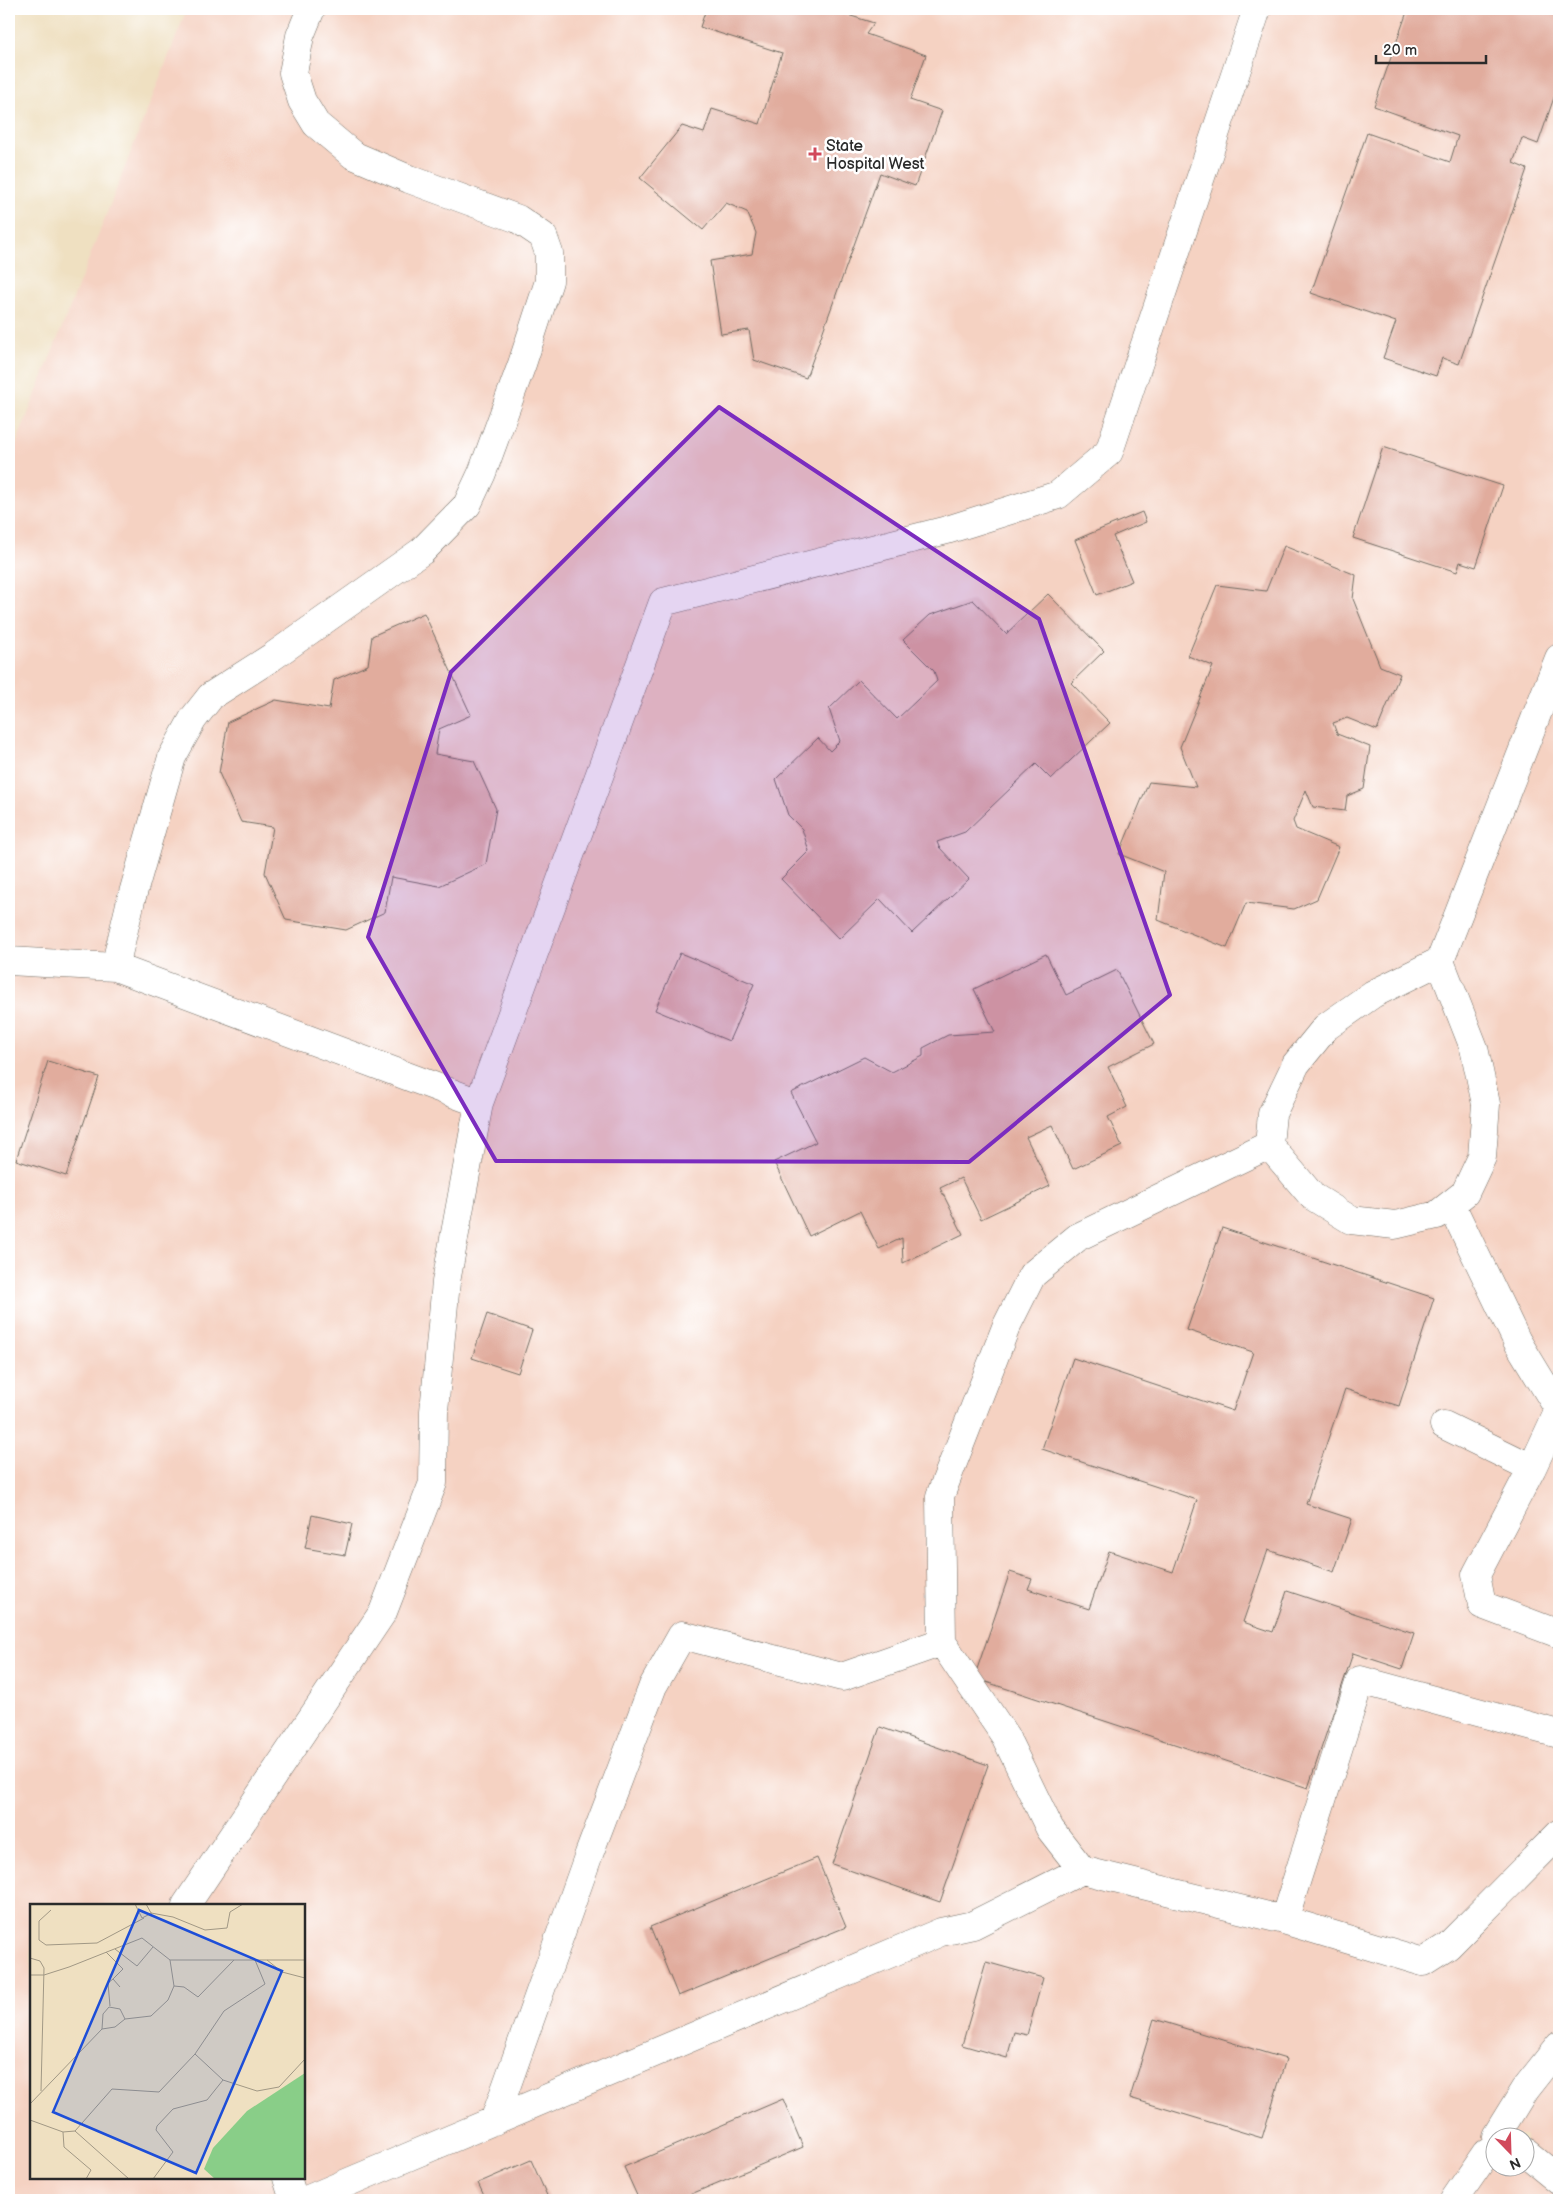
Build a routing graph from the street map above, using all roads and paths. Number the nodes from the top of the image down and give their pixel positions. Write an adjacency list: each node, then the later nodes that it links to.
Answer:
1 (311, 9): 6 (lane)
2 (1257, 9): 7 (lane)
3 (1559, 658): 5 (lane)
4 (9, 961): 6 (lane)
5 (1440, 961): 8 (lane); 9 (lane)
6 (114, 966): 7 (lane)
7 (479, 1103): 17 (lane)
8 (1269, 1145): 9 (lane); 13 (lane)
9 (1451, 1204): 11 (lane)
10 (1444, 1425): 11 (lane)
11 (1532, 1468): 12 (lane)
12 (1559, 1634)
13 (942, 1642): 16 (lane); 20 (lane)
14 (1559, 1734): 18 (lane)
15 (1559, 1834): 18 (lane)
16 (1082, 1870): 18 (lane); 20 (lane)
17 (187, 1904)
18 (1284, 1920)
19 (1559, 2046): 21 (lane)
20 (494, 2120): 27 (lane)
21 (1503, 2126)
22 (1486, 2153): 28 (lane)
23 (1536, 2161): 25 (lane)
24 (287, 2179): 26 (lane)
25 (1559, 2180)
26 (294, 2200)
27 (306, 2200)
28 (1454, 2200)

